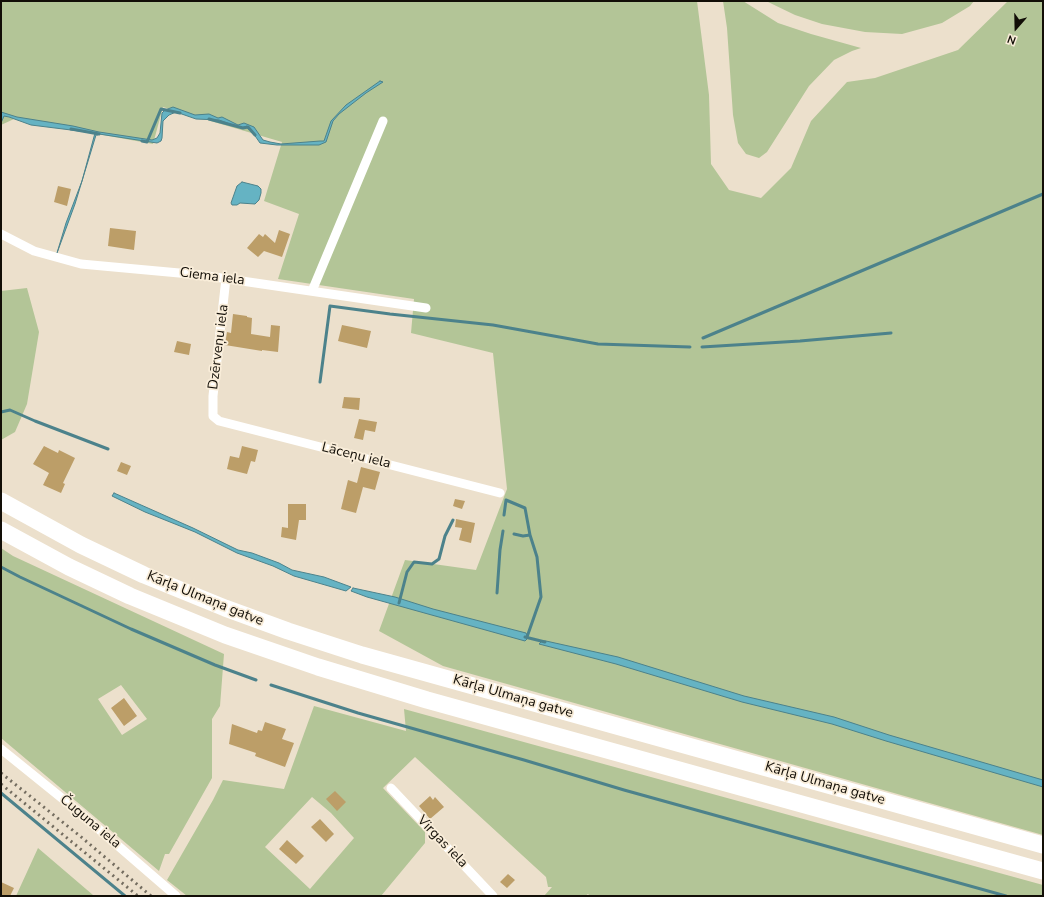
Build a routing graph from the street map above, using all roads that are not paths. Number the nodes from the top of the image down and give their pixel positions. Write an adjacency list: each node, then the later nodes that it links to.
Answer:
1 (383, 121): 4 (street)
2 (1, 234): 3 (street, Ciema iela)
3 (226, 278): 4 (street, Ciema iela); 6 (street, Dzērveņu iela)
4 (312, 291): 5 (street, Ciema iela)
5 (426, 308)
6 (213, 416): 7 (street, Lāceņu iela)
7 (500, 493)
8 (1, 502): 12 (highway, Kārļa Ulmaņa gatve)
9 (1, 530): 13 (highway, Kārļa Ulmaņa gatve)
10 (1, 749): 14 (street, Čuguna iela)
11 (391, 788): 15 (street, Virgas iela)
12 (1043, 845)
13 (1043, 871)
14 (176, 896)
15 (493, 896)

